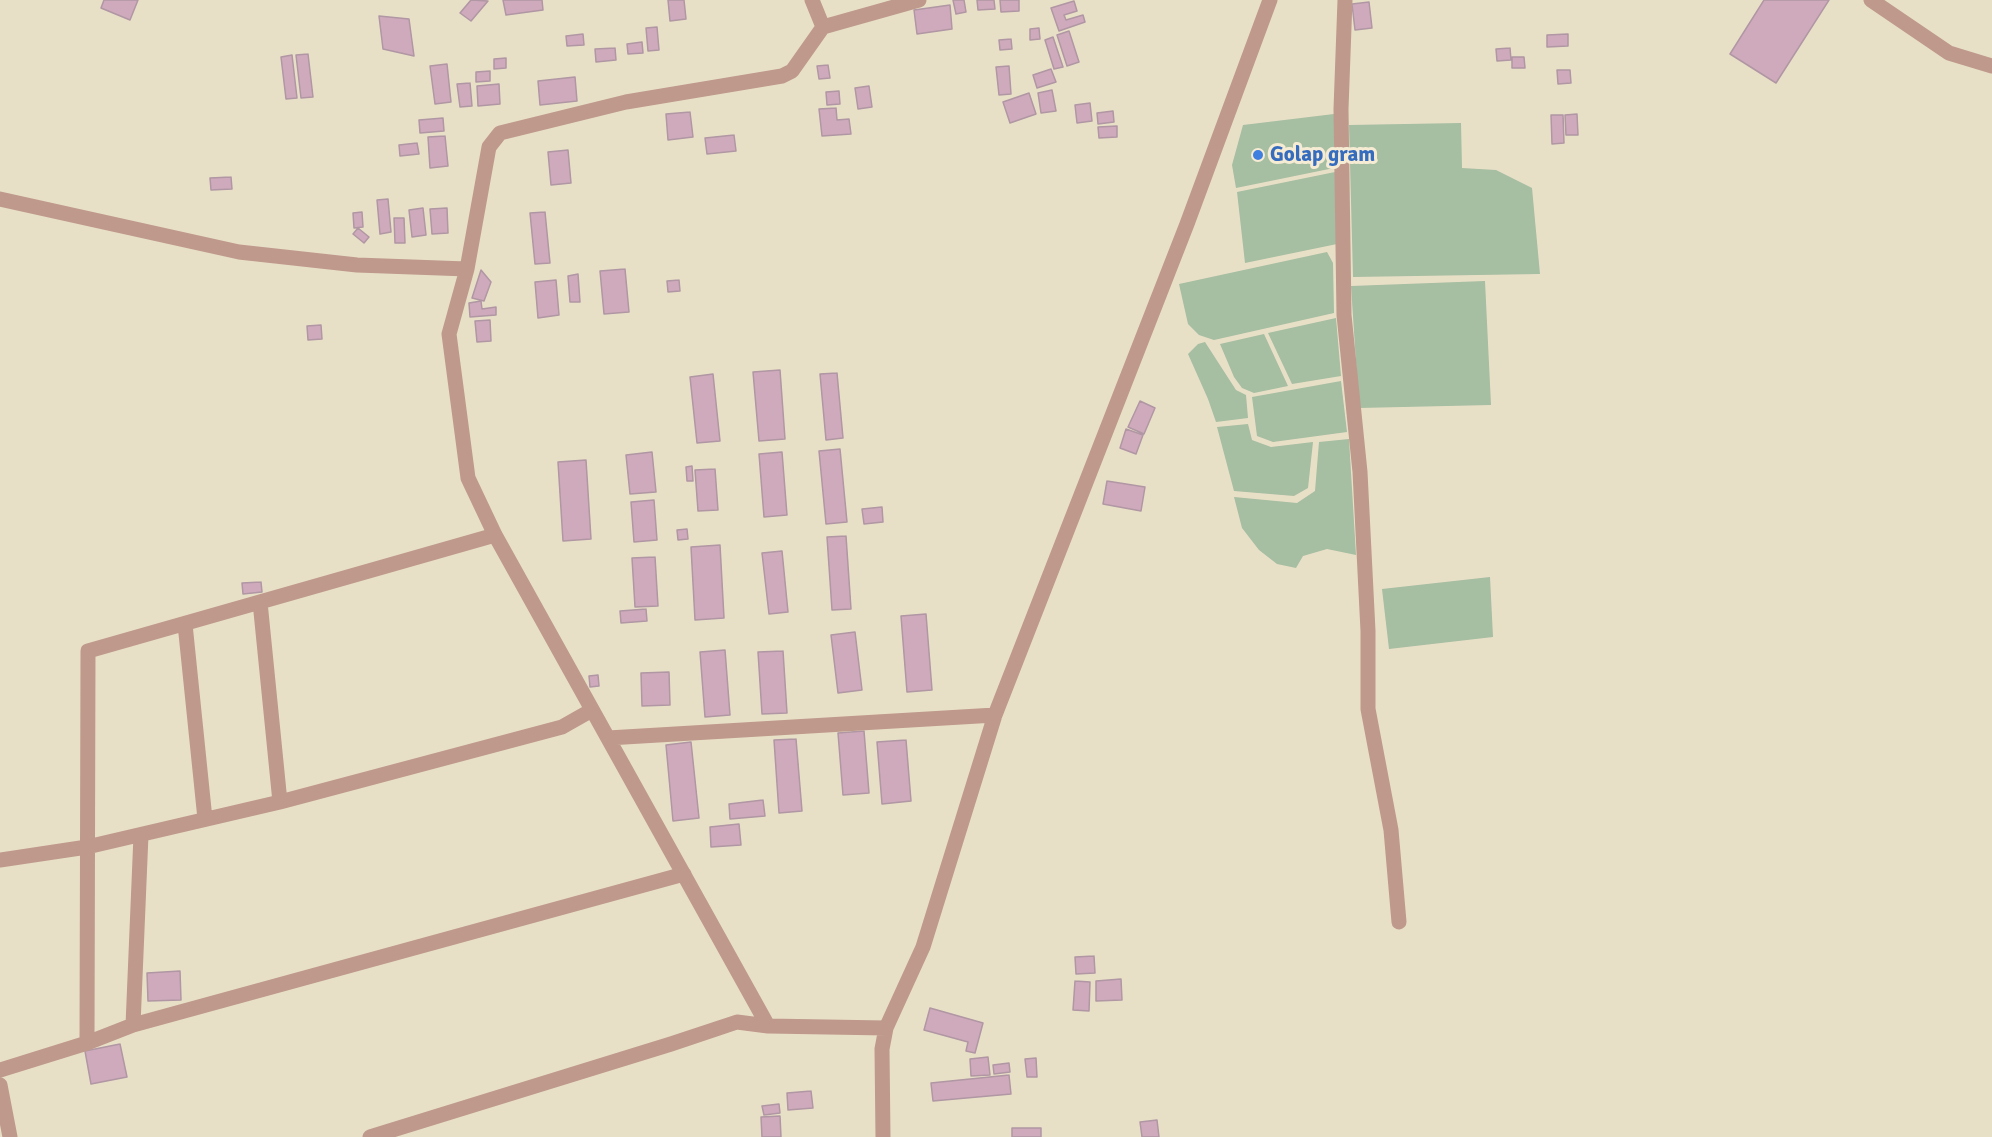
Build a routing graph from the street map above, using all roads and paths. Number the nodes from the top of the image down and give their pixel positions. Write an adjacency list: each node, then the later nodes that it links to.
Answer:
1 (812, 0): 6 (street)
2 (919, 0): 6 (street)
3 (1270, 0): 14 (street)
4 (1345, 0): 22 (street)
5 (1871, 0): 7 (street)
6 (824, 27): 9 (street)
7 (1992, 66)
8 (0, 199): 9 (street)
9 (467, 269): 10 (street)
10 (495, 535): 11 (street); 13 (street)
11 (260, 602): 12 (street); 16 (street)
12 (185, 624): 17 (street); 19 (street)
13 (592, 710): 15 (street); 16 (street)
14 (995, 715): 15 (street); 25 (street)
15 (608, 738): 21 (street)
16 (280, 802): 17 (street)
17 (205, 819): 18 (street)
18 (141, 835): 19 (street); 23 (street)
19 (87, 847): 20 (street); 26 (street)
20 (0, 860)
21 (684, 874): 23 (street); 24 (street)
22 (1399, 922)
23 (133, 1025): 26 (street)
24 (768, 1026): 25 (street); 30 (street)
25 (886, 1028): 31 (street)
26 (87, 1043): 27 (street)
27 (0, 1070)
28 (0, 1085): 29 (street)
29 (10, 1137)
30 (369, 1137)
31 (883, 1137)

